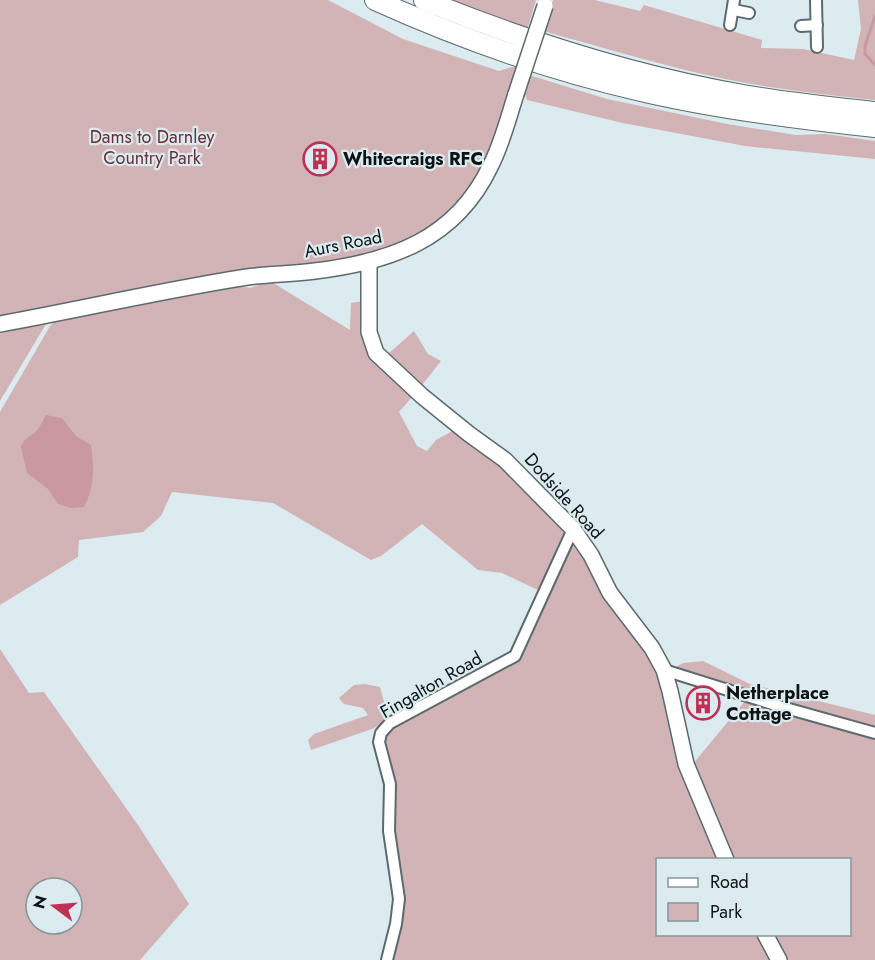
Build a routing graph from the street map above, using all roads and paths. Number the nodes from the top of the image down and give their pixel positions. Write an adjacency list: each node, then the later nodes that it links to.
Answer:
1 (375, 0): 12 (highway)
2 (424, 0): 11 (highway)
3 (816, 0): 8 (street)
4 (545, 2): 13 (main road, Aurs Road, bridge)
5 (734, 5): 6 (street); 7 (street)
6 (749, 13)
7 (730, 25)
8 (817, 25): 9 (street); 10 (street)
9 (801, 26)
10 (817, 47)
11 (875, 112)
12 (875, 127)
13 (369, 262): 14 (main road, Aurs Road); 15 (main road, Dodside Road)
14 (0, 324)
15 (573, 529): 16 (main road, Dodside Road); 20 (street, Fingalton Road)
16 (664, 670): 17 (street); 18 (main road, Dodside Road)
17 (875, 733)
18 (725, 858)
19 (766, 936): 21 (main road)
20 (387, 960)
21 (779, 960)

